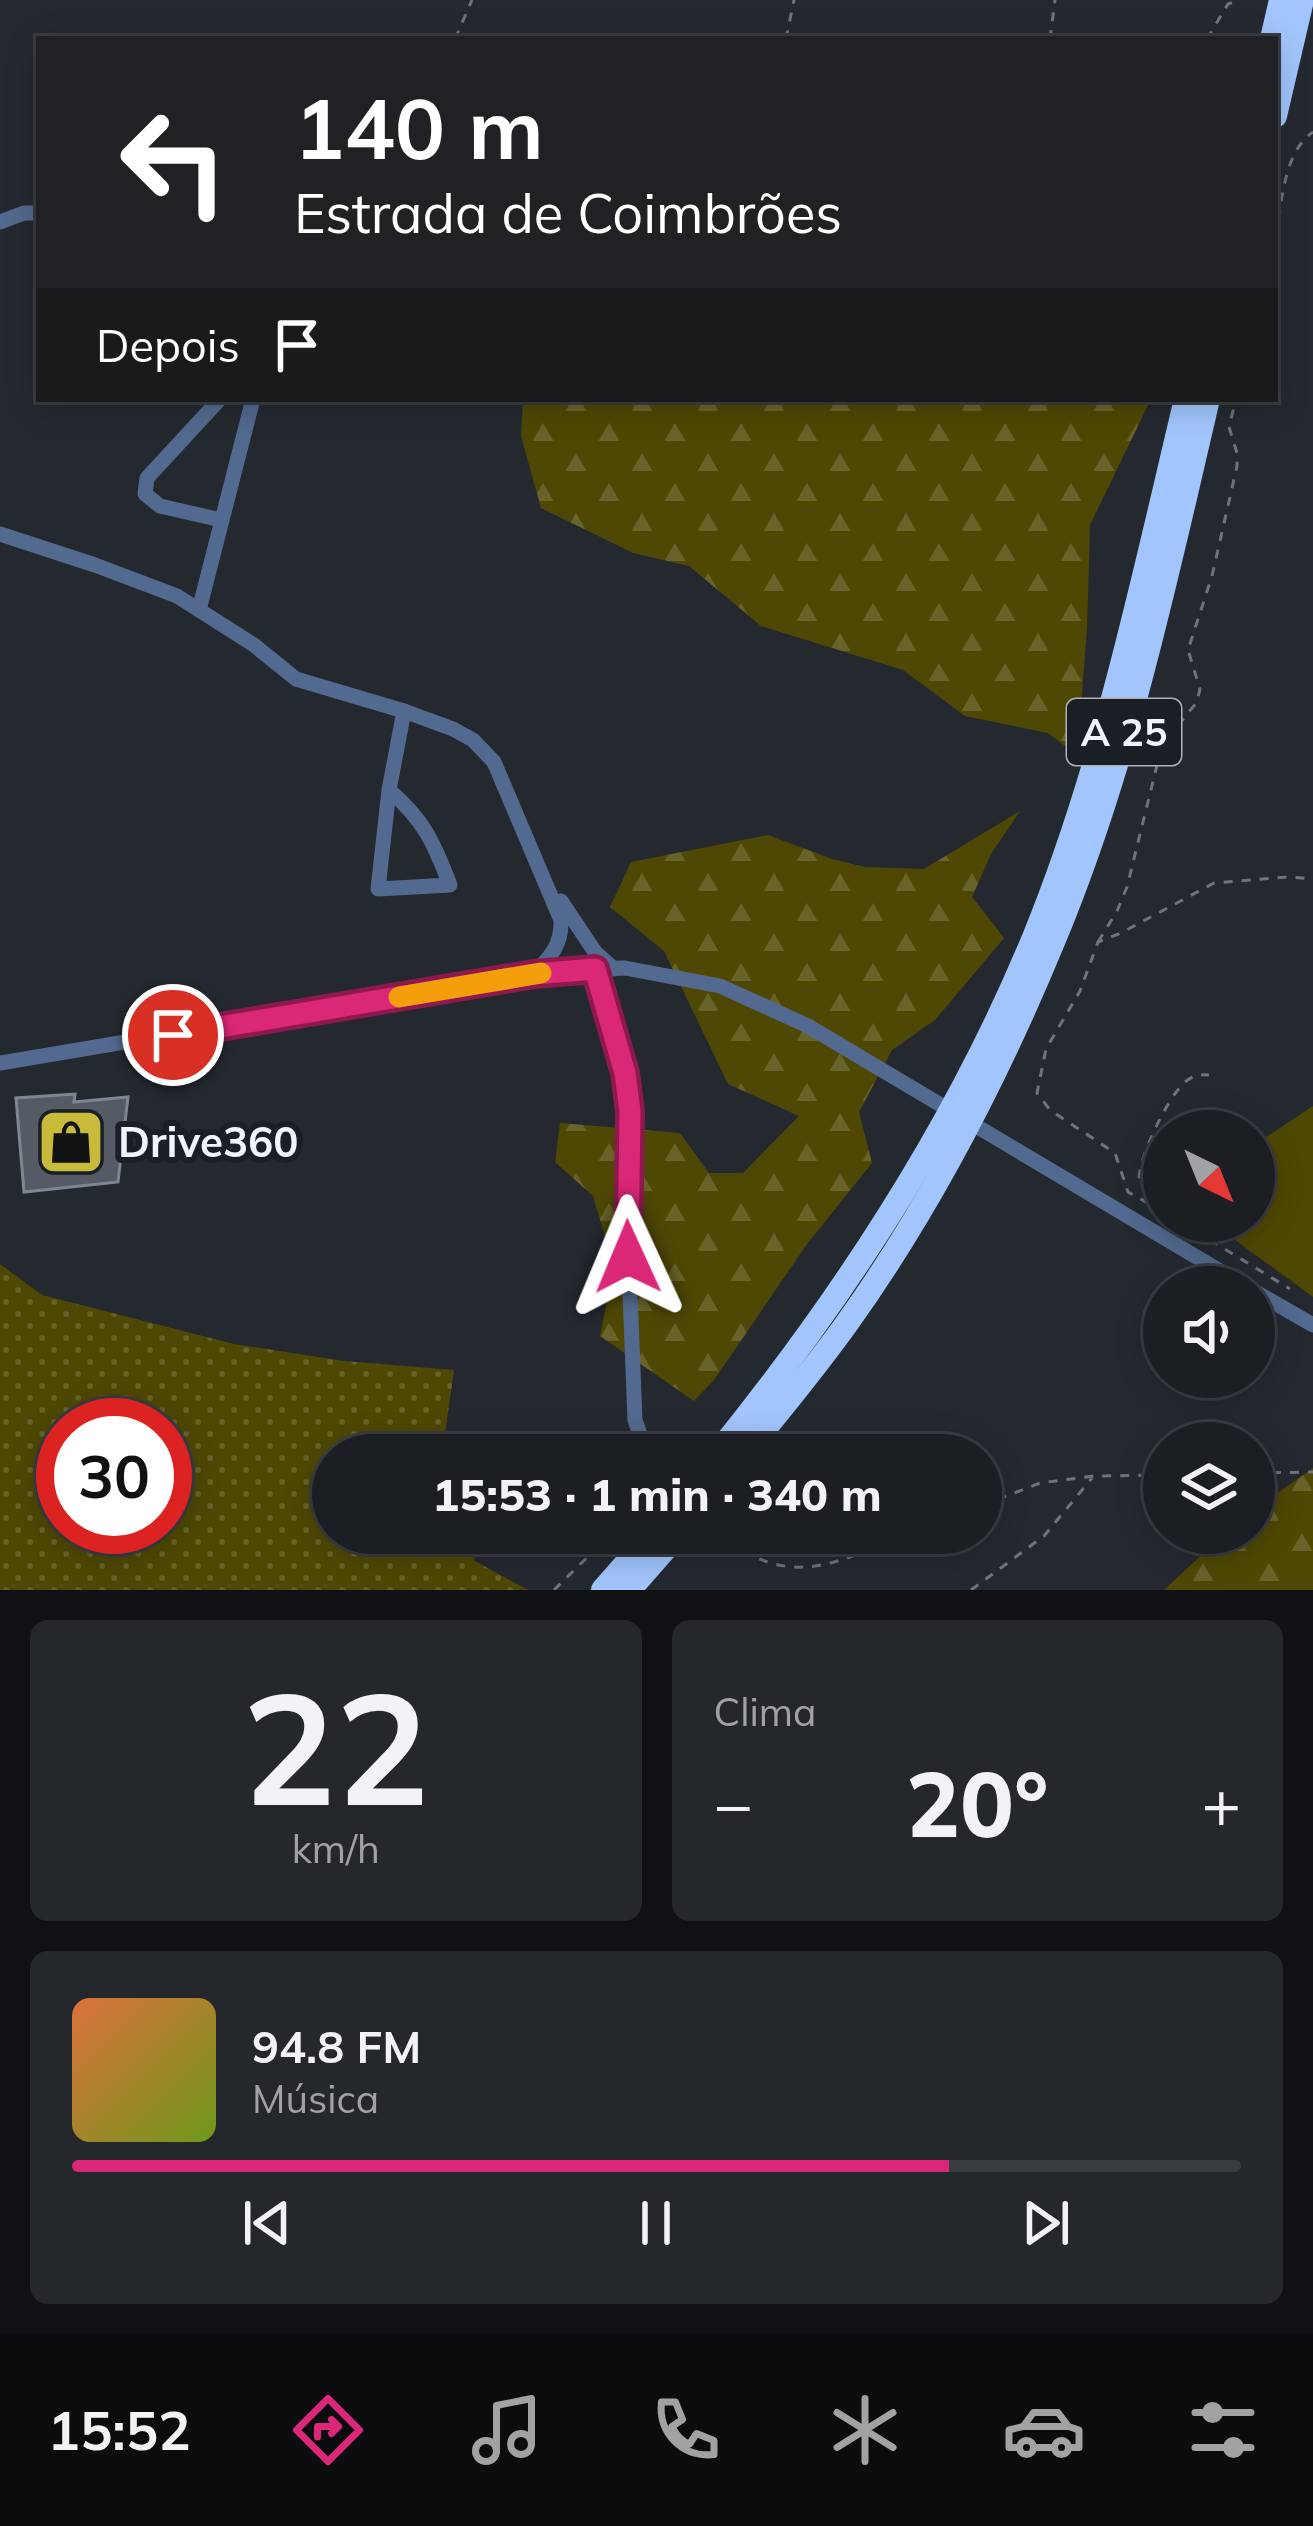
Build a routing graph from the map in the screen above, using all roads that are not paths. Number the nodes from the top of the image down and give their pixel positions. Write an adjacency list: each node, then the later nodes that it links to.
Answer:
1 (1281, 0): 3 (highway)
2 (1302, 0): 4 (highway)
3 (1273, 36)
4 (1278, 103)
5 (36, 213): 6 (street)
6 (0, 222)
7 (217, 402): 11 (street)
8 (253, 402): 11 (street)
9 (1185, 402): 21 (highway, A 25)
10 (1207, 402): 21 (highway, A 25)
11 (221, 520): 13 (street)
12 (0, 534): 13 (street)
13 (199, 610): 14 (street)
14 (404, 711): 15 (street); 16 (street)
15 (389, 790): 15 (street)
16 (535, 857): 17 (street); 19 (street)
17 (561, 920): 18 (street); 20 (street)
18 (587, 969): 19 (street); 20 (street); 27 (street)
19 (614, 969): 24 (street)
20 (534, 974): 22 (street)
21 (996, 1048): 23 (highway, A 25)
22 (0, 1063)
23 (926, 1176): 28 (highway, A 25); 29 (highway, A 25)
24 (1212, 1266)
25 (1275, 1303): 26 (street)
26 (1313, 1325)
27 (639, 1434)
28 (732, 1434)
29 (760, 1434)
30 (635, 1554): 32 (highway)
31 (661, 1554): 33 (highway)
32 (603, 1590)
33 (629, 1590)

